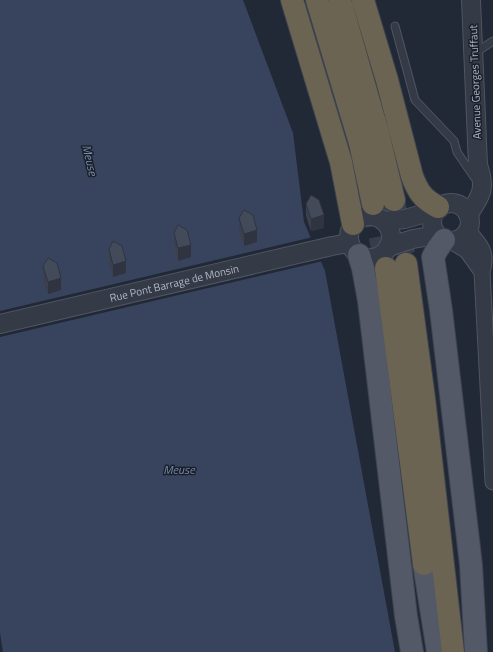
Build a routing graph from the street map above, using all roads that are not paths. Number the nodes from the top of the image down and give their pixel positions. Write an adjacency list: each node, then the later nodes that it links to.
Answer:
1 (292, 0): 14 (highway)
2 (317, 0): 11 (highway)
3 (340, 0): 11 (highway)
4 (363, 0): 10 (highway)
5 (471, 0): 8 (street, Avenue Georges Truffaut)
6 (395, 26): 9 (lane)
7 (493, 41): 8 (lane)
8 (473, 54): 9 (street, Avenue Georges Truffaut)
9 (476, 171): 10 (street); 12 (street, Avenue Georges Truffaut)
10 (442, 207): 11 (street); 12 (street); 13 (street)
11 (384, 208): 14 (street); 15 (street)
12 (468, 223): 13 (street); 16 (street)
13 (444, 239): 15 (street); 16 (street); 24 (main road)
14 (354, 241): 15 (street); 17 (street, Rue Pont Barrage de Monsin); 20 (main road)
15 (393, 260): 19 (highway); 23 (highway)
16 (482, 272): 18 (street)
17 (0, 324)
18 (493, 482)
19 (424, 564): 21 (main road); 22 (main road)
20 (412, 652)
21 (430, 652)
22 (438, 652)
23 (453, 652)
24 (476, 652)

